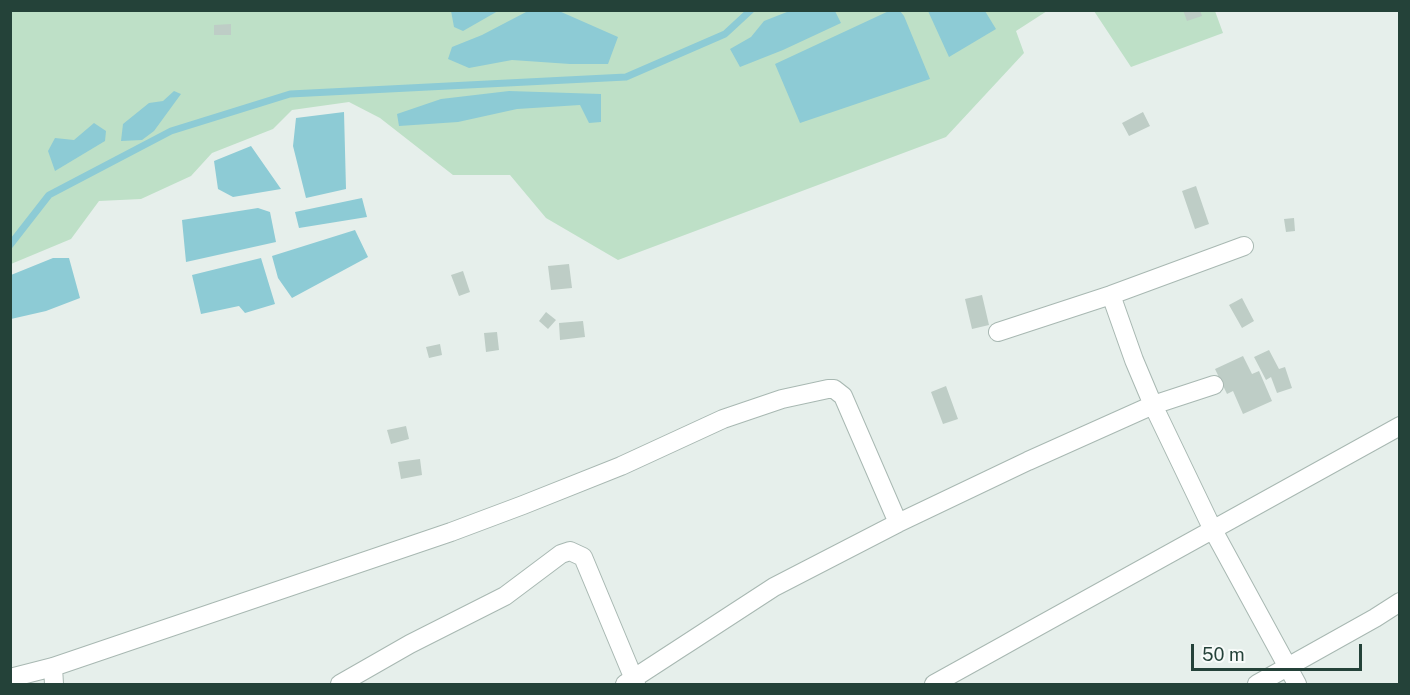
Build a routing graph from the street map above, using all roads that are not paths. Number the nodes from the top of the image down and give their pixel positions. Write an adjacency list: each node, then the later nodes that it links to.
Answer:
1 (1244, 246): 2 (street)
2 (1111, 295): 3 (street); 5 (street)
3 (998, 332)
4 (1214, 385): 5 (street)
5 (1153, 405): 7 (street); 8 (street)
6 (1400, 426): 8 (street)
7 (898, 523): 11 (street); 13 (street)
8 (1213, 530): 10 (street); 15 (street)
9 (1400, 602): 10 (street)
10 (1287, 666): 16 (street); 17 (street)
11 (54, 675): 12 (street)
12 (10, 678)
13 (632, 683): 14 (street)
14 (340, 684)
15 (934, 684)
16 (1257, 684)
17 (1297, 684)

